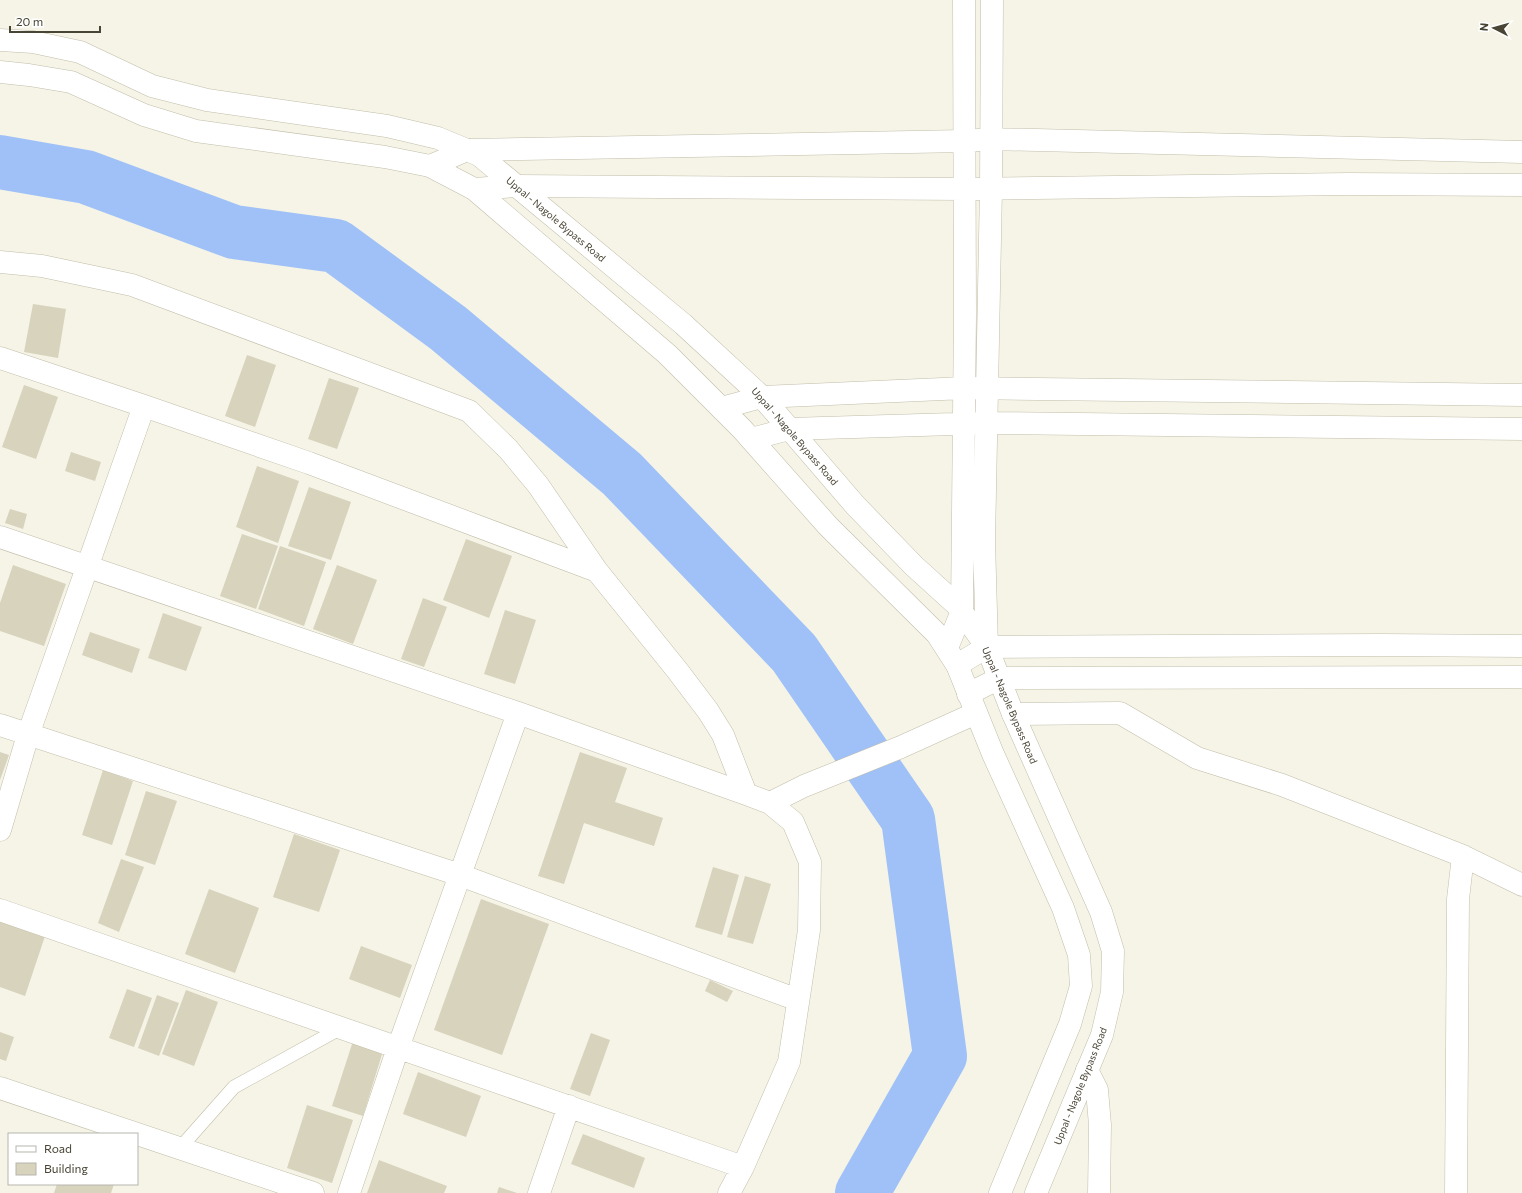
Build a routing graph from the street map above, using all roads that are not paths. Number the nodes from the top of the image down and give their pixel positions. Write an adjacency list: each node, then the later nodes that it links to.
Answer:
1 (964, 0): 6 (street)
2 (992, 0): 5 (street)
3 (0, 40): 7 (street, Uppal - Nagole Bypass Road)
4 (0, 72): 9 (street)
5 (992, 139): 6 (street); 8 (street); 12 (street)
6 (965, 141): 7 (street); 14 (street)
7 (467, 150): 9 (street); 11 (street, Uppal - Nagole Bypass Road)
8 (1522, 152)
9 (430, 166): 13 (street)
10 (1522, 185): 12 (street)
11 (516, 186): 13 (street); 14 (street); 20 (street, Uppal - Nagole Bypass Road)
12 (991, 188): 14 (street); 18 (street)
13 (474, 189): 22 (street)
14 (965, 189): 17 (street)
15 (0, 262): 30 (street)
16 (0, 358): 21 (street)
17 (965, 388): 18 (street); 20 (street); 24 (street)
18 (988, 389): 19 (street); 23 (street)
19 (1522, 395)
20 (762, 397): 22 (street); 25 (street, Uppal - Nagole Bypass Road)
21 (144, 406): 29 (street); 30 (street)
22 (721, 408): 27 (street)
23 (987, 423): 24 (street); 26 (street); 33 (street)
24 (964, 424): 25 (street); 31 (street)
25 (789, 428): 27 (street); 31 (street, Uppal - Nagole Bypass Road)
26 (1522, 429)
27 (752, 440): 34 (street)
28 (0, 537): 29 (street)
29 (88, 566): 38 (street); 41 (street)
30 (596, 571): 42 (street)
31 (962, 611): 33 (street, Uppal - Nagole Bypass Road); 34 (street)
32 (1522, 646): 33 (street)
33 (987, 648): 34 (street); 36 (street, Uppal - Nagole Bypass Road)
34 (952, 656): 37 (street)
35 (1522, 677): 36 (street)
36 (1000, 678): 37 (street); 39 (street, Uppal - Nagole Bypass Road)
37 (972, 703): 43 (street); 63 (street)
38 (518, 713): 42 (street); 46 (street)
39 (1013, 714): 45 (street); 52 (street, Uppal - Nagole Bypass Road)
40 (0, 725): 41 (street)
41 (28, 735): 44 (street); 46 (street)
42 (746, 794): 43 (street)
43 (770, 803): 49 (street)
44 (0, 830)
45 (1463, 856): 47 (street); 66 (street)
46 (460, 875): 49 (street); 51 (street)
47 (1522, 885)
48 (0, 910): 50 (street)
49 (798, 1000): 58 (street)
50 (341, 1028): 51 (street); 57 (lane)
51 (398, 1048): 54 (street); 60 (street)
52 (1087, 1070): 64 (street, Uppal - Nagole Bypass Road); 65 (street)
53 (0, 1088): 55 (street)
54 (569, 1106): 58 (street); 61 (street)
55 (135, 1133)
56 (138, 1134): 57 (street)
57 (180, 1148): 59 (street)
58 (743, 1167): 62 (street)
59 (313, 1193)
60 (349, 1193)
61 (540, 1193)
62 (729, 1193)
63 (1000, 1193)
64 (1036, 1193)
65 (1099, 1193)
66 (1456, 1193)

